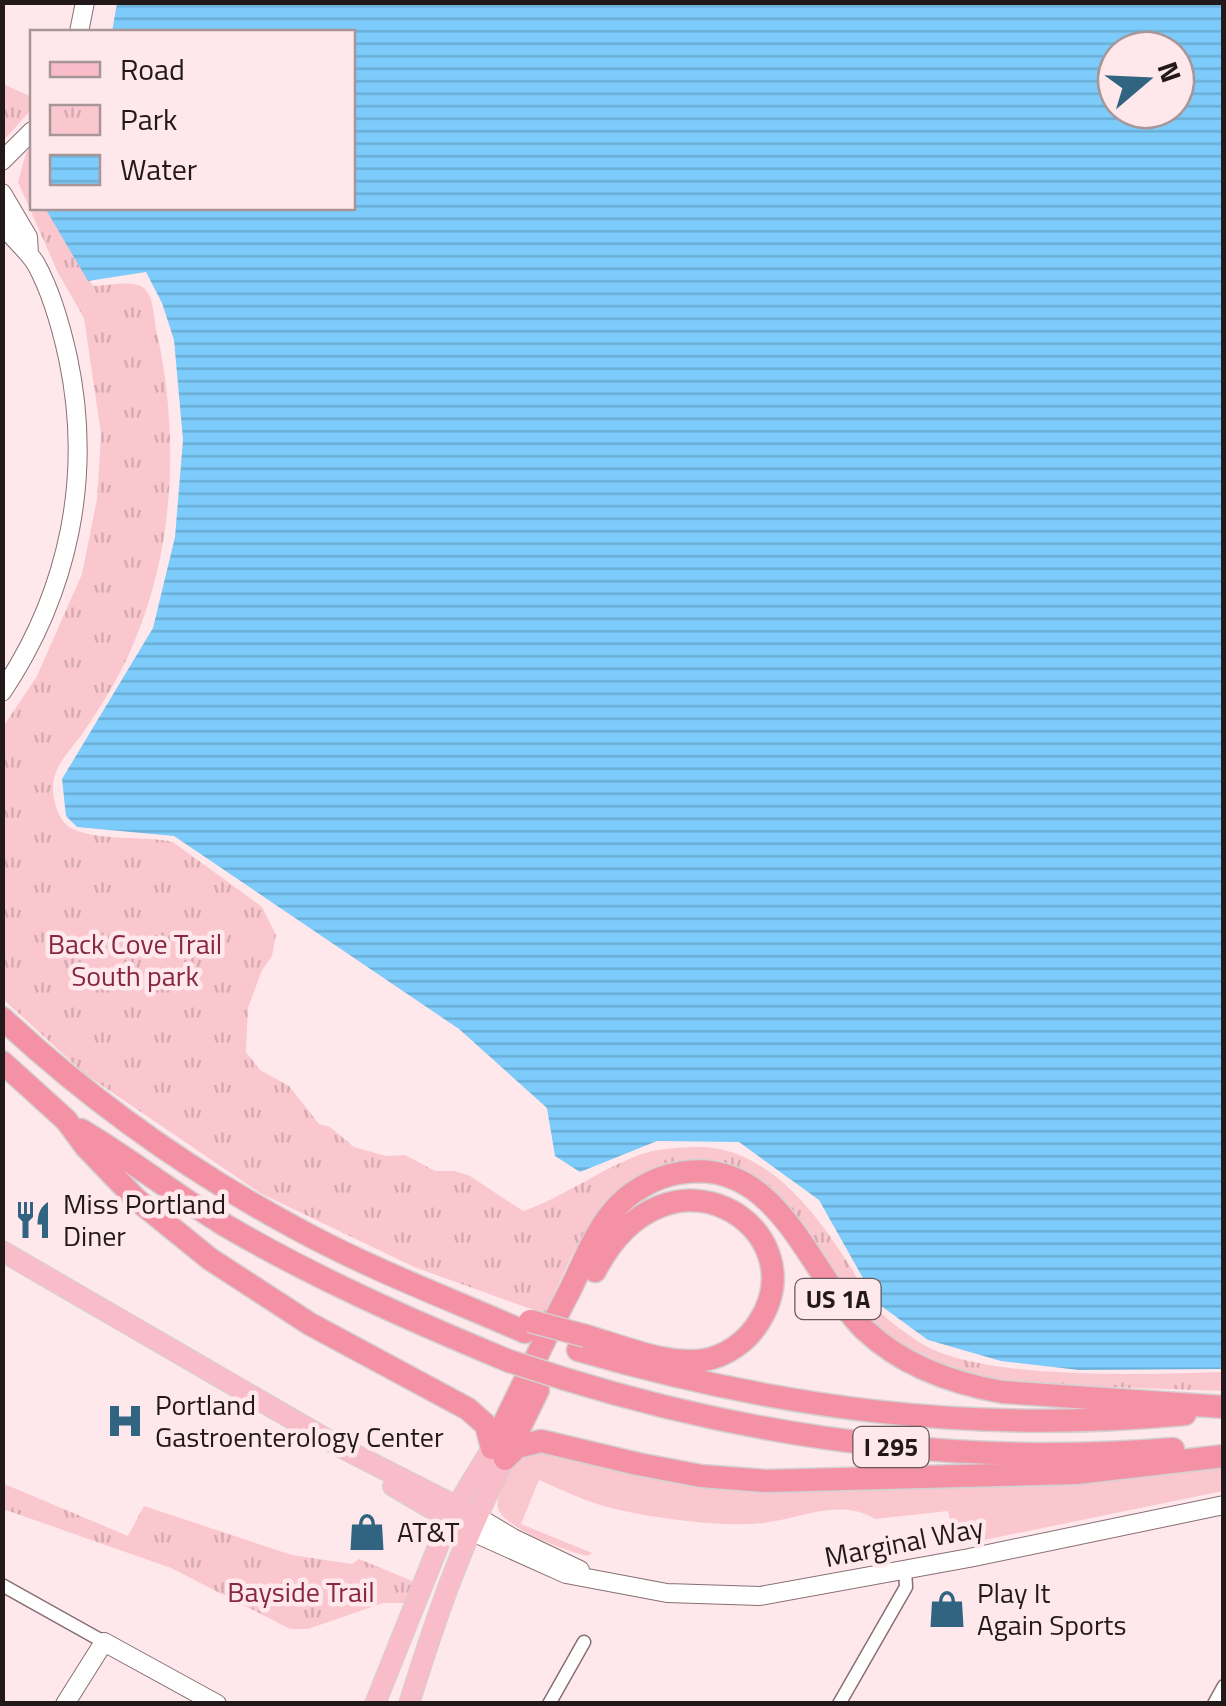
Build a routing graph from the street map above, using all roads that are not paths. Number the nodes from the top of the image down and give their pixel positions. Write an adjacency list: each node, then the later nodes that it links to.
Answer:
1 (84, 2): 2 (street)
2 (80, 30)
3 (30, 133): 4 (street)
4 (2, 161)
5 (2, 193): 7 (street)
6 (2, 224): 7 (street)
7 (29, 254): 8 (street)
8 (2, 692)
9 (2, 1018): 13 (highway, I 295)
10 (2, 1062): 11 (highway, I 295)
11 (66, 1120): 15 (highway, I 295, bridge); 16 (highway)
12 (2, 1251): 19 (main road, Marginal Way)
13 (582, 1343): 14 (highway, I 295); 16 (highway)
14 (1224, 1409): 16 (highway, US 1A)
15 (1224, 1445)
16 (498, 1453): 17 (highway); 19 (main road, US 1A)
17 (1224, 1456)
18 (1224, 1505): 20 (street, Marginal Way)
19 (462, 1518): 20 (street, Marginal Way); 29 (main road, US 1A); 30 (main road, US 1A)
20 (906, 1570): 32 (street)
21 (2, 1585): 22 (street)
22 (104, 1642): 24 (street); 26 (street)
23 (584, 1642): 31 (street)
24 (169, 1680): 27 (street); 28 (street)
25 (1224, 1686): 33 (street)
26 (65, 1704)
27 (196, 1704)
28 (217, 1704)
29 (375, 1704)
30 (409, 1704)
31 (549, 1704)
32 (840, 1704)
33 (1214, 1704)

